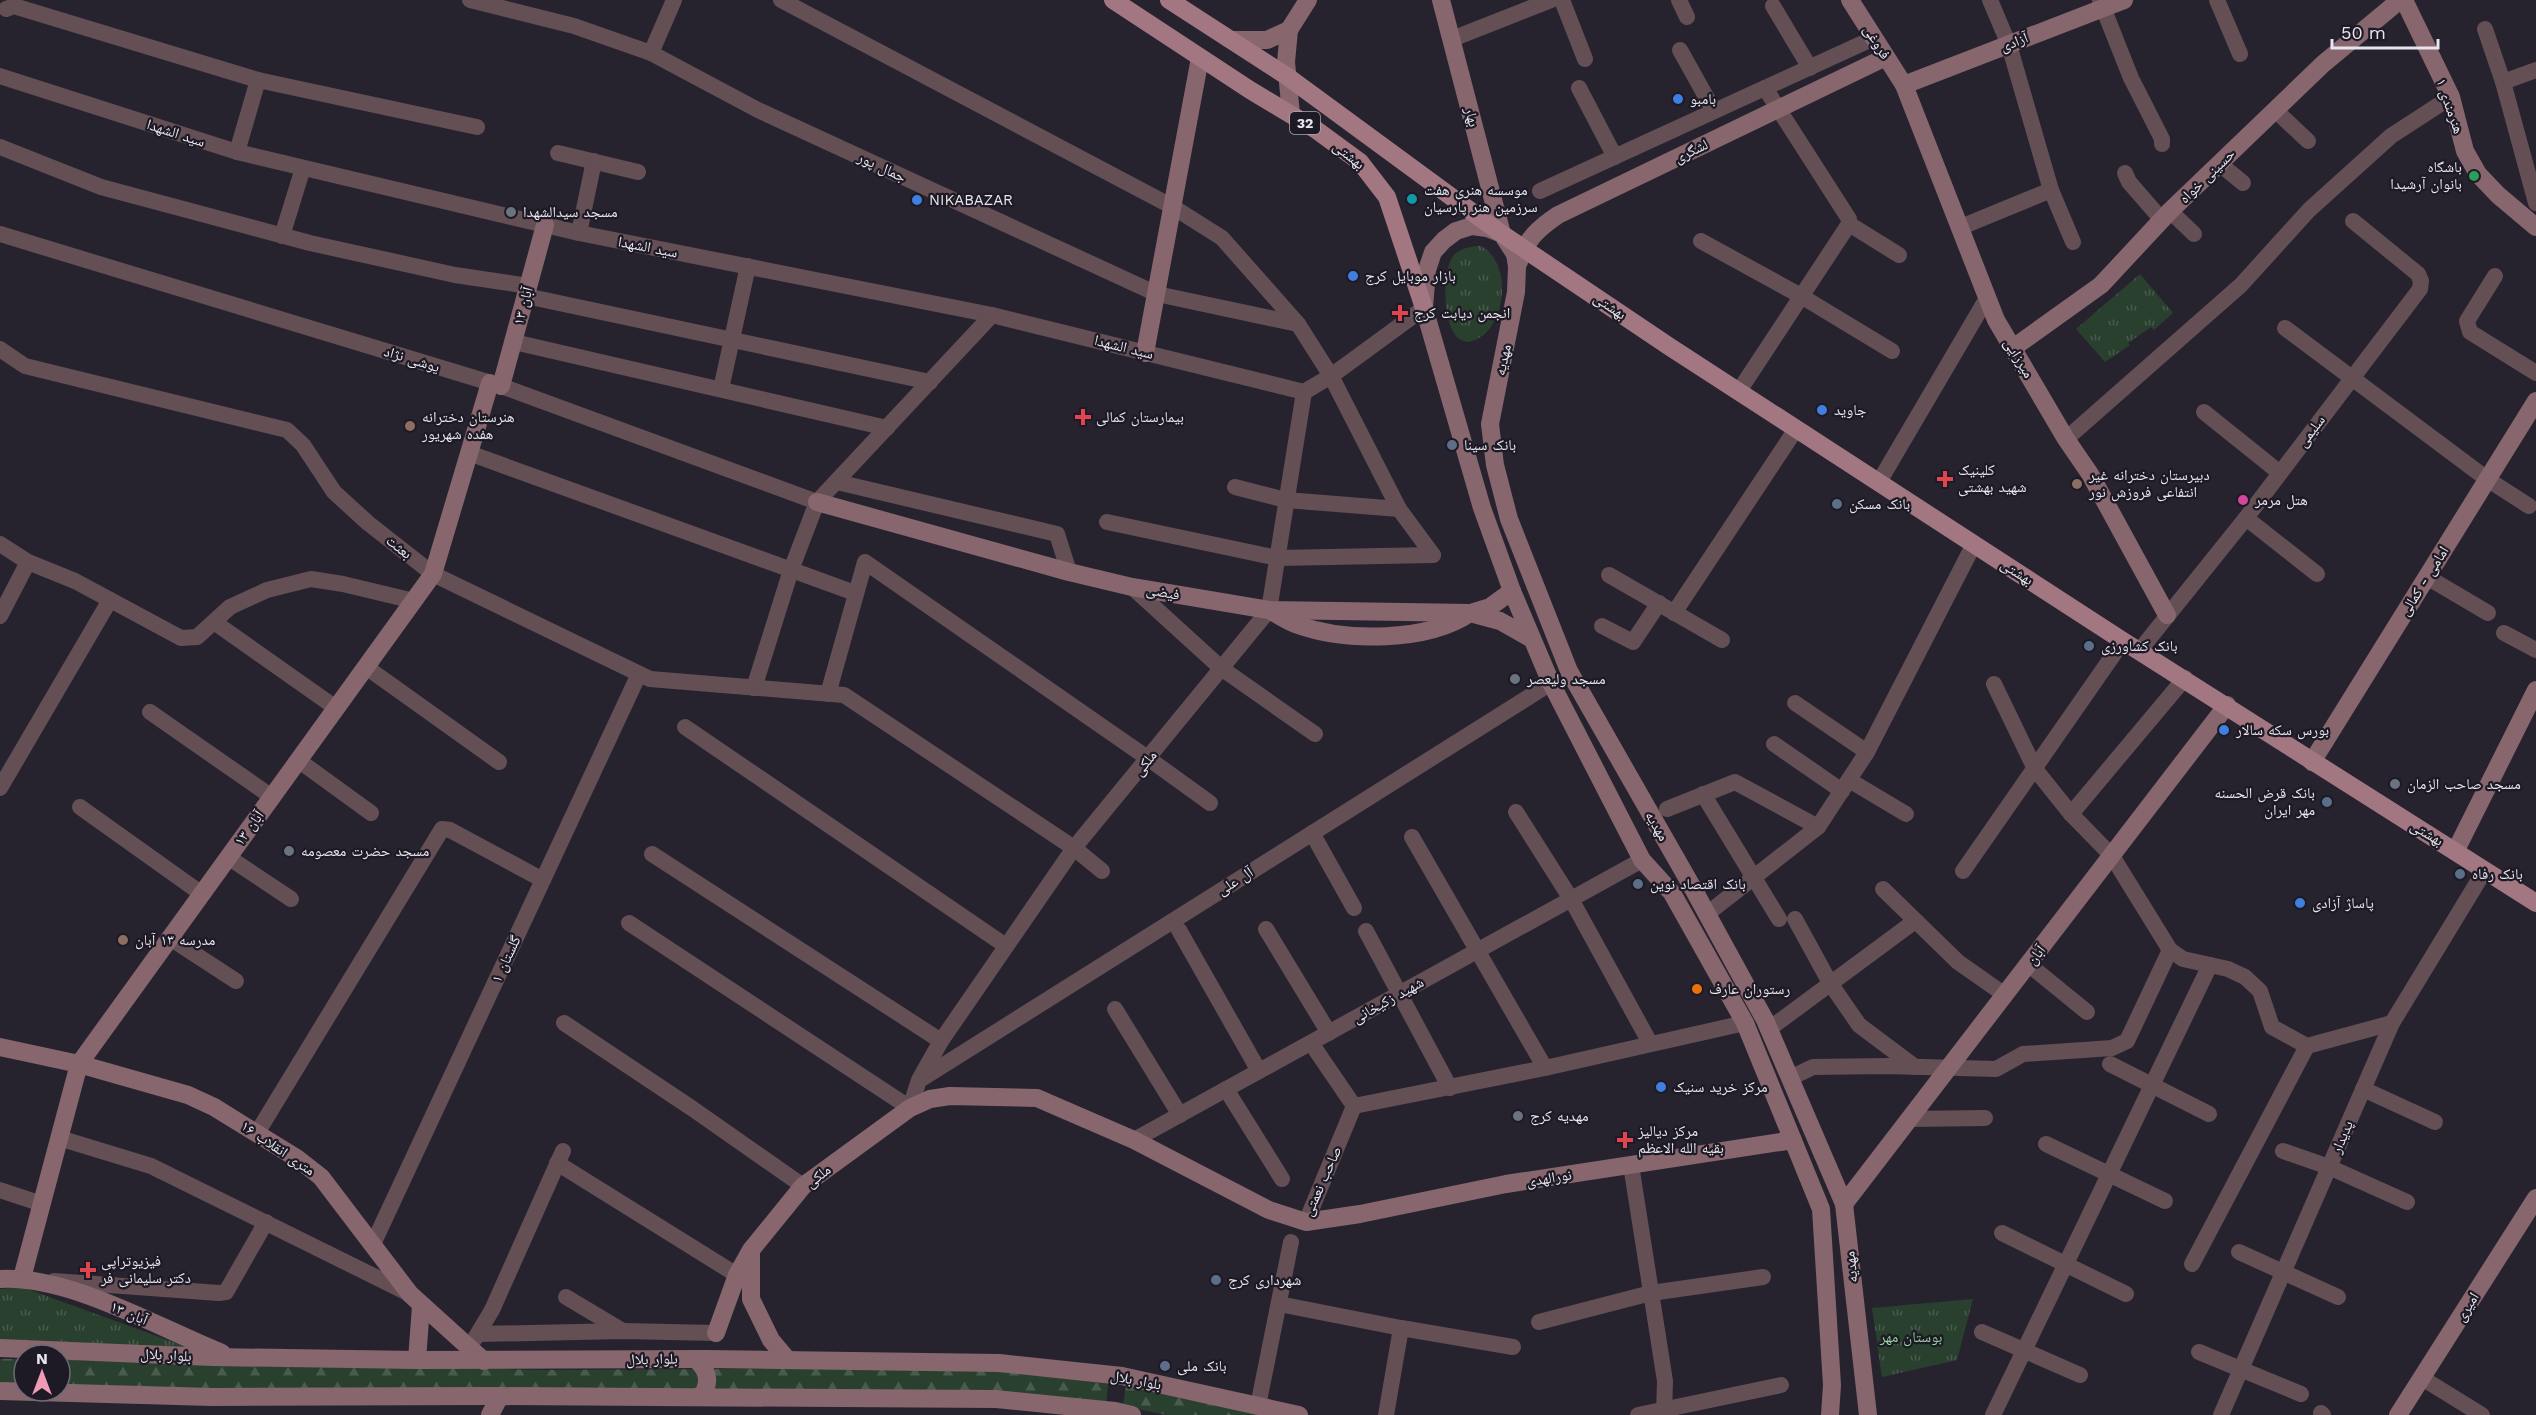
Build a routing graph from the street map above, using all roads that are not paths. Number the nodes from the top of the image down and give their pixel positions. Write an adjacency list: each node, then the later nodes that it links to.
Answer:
1 (470, 0): 27 (street, جمال پور)
2 (674, 0): 27 (street)
3 (781, 0): 62 (street)
4 (1113, 0): 30 (main road, بهشتى / 32)
5 (1169, 0): 24 (main road, بهشتى / 32)
6 (1308, 0): 21 (street)
7 (1442, 0): 23 (street, بهار)
8 (1551, 0): 23 (street)
9 (1562, 0): 31 (street)
10 (1679, 0): 19 (street)
11 (1850, 0): 22 (street, فروغی)
12 (1990, 0): 25 (street)
13 (2124, 0): 16 (street, آزادی)
14 (2217, 0): 28 (street)
15 (2402, 0): 41 (street, هنرمندی ۱); 43 (street, حسینی خواه)
16 (2102, 4): 25 (street, آزادی); 48 (street)
17 (1773, 6): 32 (street)
18 (6, 9): 36 (street)
19 (1687, 17)
20 (2485, 29): 37 (street)
21 (1289, 30): 24 (street); 35 (street)
22 (1874, 38): 29 (street, فروغی); 32 (street)
23 (1452, 39): 71 (street, بهار)
24 (1233, 40): 35 (main road, بهشتى / 32)
25 (2009, 45): 38 (street, آزادی); 59 (street)
26 (1680, 50): 44 (street)
27 (651, 53): 82 (street, جمال پور)
28 (2240, 54)
29 (1886, 57): 38 (street, فروغی); 42 (street, لشگری)
30 (1200, 58): 45 (main road, بهشتى / 32); 62 (street)
31 (1585, 59)
32 (1810, 68): 40 (street)
33 (2536, 70): 37 (street)
34 (0, 76): 50 (street, سید الشهدا)
35 (1288, 77): 45 (street); 71 (main road, بهشتى / 32)
36 (258, 80): 46 (street); 50 (street)
37 (2503, 81): 61 (street)
38 (1904, 85): 67 (street, میرزایی)
39 (1580, 88): 52 (street)
40 (1765, 88): 42 (street); 44 (street)
41 (2451, 97): 68 (street, هنرمندی ۱); 107 (street)
42 (1778, 109): 65 (street); 76 (street, لشگری)
43 (2275, 110): 47 (street); 54 (street, حسینی خواه)
44 (1714, 111): 52 (street)
45 (1291, 114): 85 (main road, بهشتى / 32)
46 (477, 127)
47 (2308, 141)
48 (2162, 144)
49 (0, 147): 73 (street)
50 (237, 152): 55 (street, سید الشهدا)
51 (558, 153): 53 (street)
52 (1614, 157): 60 (street)
53 (594, 161): 56 (street); 69 (street)
54 (2220, 164): 58 (street); 63 (street, حسینی خواه)
55 (303, 168): 66 (street, سید الشهدا); 73 (street)
56 (638, 172)
57 (2126, 173): 63 (street)
58 (2243, 183)
59 (2051, 190): 67 (street); 75 (street)
60 (1540, 191)
61 (2536, 202)
62 (1173, 207): 82 (street); 87 (street)
63 (2166, 216): 72 (street); 91 (street, حسینی خواه)
64 (2353, 221): 97 (street, سلیمی)
65 (1849, 222): 77 (street); 83 (street)
66 (545, 225): 69 (street, سید الشهدا); 81 (street, ۱۳ آبان)
67 (1961, 227): 84 (street, میرزایی)
68 (2536, 227)
69 (579, 233): 78 (street, سید الشهدا)
70 (0, 234): 99 (street, یوشی نژاد)
71 (1502, 234): 76 (main road, بهشتی); 79 (street, مهدیه); 85 (street, مهدیه)
72 (2193, 234)
73 (282, 236): 81 (street)
74 (1701, 241): 83 (street)
75 (2073, 242)
76 (1523, 248): 79 (street, لشگری); 101 (main road, بهشتی)
77 (1899, 255)
78 (748, 266): 86 (street, سید الشهدا); 89 (street)
79 (1517, 267): 203 (street, مهدیه)
80 (2495, 276): 95 (street)
81 (527, 291): 89 (street); 90 (street, ۱۳ آبان)
82 (1157, 294): 87 (street, جمال پور); 94 (street)
83 (1801, 296): 93 (street); 101 (street)
84 (1987, 298): 91 (street, میرزایی); 112 (street)
85 (1424, 308): 96 (street); 131 (street, مهدیه)
86 (992, 315): 94 (street, سید الشهدا); 98 (street)
87 (1298, 324): 96 (street)
88 (2285, 328): 97 (street)
89 (732, 339): 98 (street); 100 (street)
90 (514, 342): 99 (street, ۱۳ آبان); 100 (street)
91 (2013, 348): 107 (street, میرزایی)
92 (0, 349): 126 (street, بعثت)
93 (1892, 351)
94 (1145, 352): 102 (street, سید الشهدا)
95 (2536, 373)
96 (1331, 376): 102 (street); 117 (street)
97 (2350, 378): 109 (street, سلیمی); 110 (street)
98 (930, 382): 105 (street)
99 (496, 385): 108 (street, ۱۳ آبان); 115 (street, یوشی نژاد)
100 (721, 389): 105 (street)
101 (1739, 391): 106 (main road, بهشتی)
102 (1304, 392): 114 (street)
103 (2536, 400): 110 (street, امامی - کمالی)
104 (2204, 412): 109 (street)
105 (887, 428): 111 (street)
106 (1796, 429): 112 (main road, بهشتی); 138 (street)
107 (2066, 439): 140 (street, میرزایی)
108 (469, 453): 124 (street); 126 (street, ۱۳ آبان)
109 (2280, 473): 118 (street, سلیمی)
110 (2487, 479): 116 (street); 129 (street, امامی - کمالی)
111 (837, 482): 115 (street); 125 (street)
112 (1879, 483): 121 (main road, بهشتی)
113 (1234, 487): 114 (street)
114 (1286, 501): 117 (street); 122 (street)
115 (817, 502): 124 (street); 125 (street, فیضی)
116 (2529, 506)
117 (1399, 509): 122 (street)
118 (2246, 518): 127 (street); 140 (street, سلیمی)
119 (1107, 522): 122 (street)
120 (0, 544): 123 (street)
121 (1974, 544): 147 (main road, بهشتی); 166 (street)
122 (1277, 558): 136 (street)
123 (28, 562): 133 (street); 141 (street)
124 (791, 570): 132 (street); 156 (street)
125 (1068, 572): 130 (street, فیضی)
126 (433, 574): 134 (street, ۱۳ آبان); 152 (street, بعثت)
127 (2316, 574)
128 (1609, 575): 135 (street)
129 (2427, 577): 139 (street); 170 (street, امامی - کمالی)
130 (1132, 587): 136 (street, فیضی); 151 (street)
131 (1512, 591): 137 (street, فیضی); 145 (street, مهدیه)
132 (855, 593): 158 (street); 167 (street)
133 (110, 600): 142 (street); 173 (street)
134 (414, 601): 142 (street); 150 (street, ۱۳ آبان)
135 (1659, 603): 138 (street); 143 (street)
136 (1269, 610): 137 (street, فیضی); 137 (street); 151 (street, ملکی)
137 (1470, 613): 145 (street)
138 (1674, 613): 146 (street)
139 (2488, 613)
140 (2167, 615): 148 (street, سلیمی)
141 (0, 616)
142 (214, 622): 161 (street)
143 (1602, 626)
144 (2504, 633): 149 (street)
145 (1532, 639): 154 (street, مهدیه)
146 (1722, 640)
147 (2123, 641): 148 (main road, بهشتی); 171 (street)
148 (2140, 650): 153 (main road, بهشتی)
149 (2536, 650)
150 (366, 667): 161 (street, ۱۳ آبان); 169 (street)
151 (1221, 668): 164 (street); 167 (street, ملکی)
152 (639, 674): 156 (street, بعثت); 196 (street, گلستان ۱)
153 (2185, 678): 160 (main road, بهشتی); 182 (street)
154 (1551, 683): 184 (street, آل علی); 191 (street, مهدیه)
155 (1994, 684): 171 (street)
156 (754, 688): 158 (street, بعثت)
157 (2536, 690): 187 (street)
158 (828, 694): 186 (street, بعثت)
159 (1795, 703): 166 (street)
160 (2227, 705): 170 (main road, بهشتی); 189 (street, آبان)
161 (336, 708): 168 (street, ۱۳ آبان)
162 (150, 712): 175 (street)
163 (685, 728): 210 (street)
164 (1316, 734)
165 (1774, 744): 172 (street)
166 (1867, 752): 172 (street)
167 (1149, 759): 176 (street); 186 (street, ملکی)
168 (298, 760): 175 (street, ۱۳ آبان); 180 (street)
169 (499, 762)
170 (2312, 762): 187 (main road, بهشتی)
171 (2035, 769): 182 (street); 194 (street)
172 (1845, 785): 181 (street); 183 (street)
173 (0, 788)
174 (1703, 794): 178 (street); 183 (street); 195 (street)
175 (272, 797): 190 (street, ۱۳ آبان)
176 (1210, 804)
177 (80, 807): 198 (street)
178 (1667, 809)
179 (1516, 812): 200 (street)
180 (371, 813)
181 (1906, 814)
182 (2072, 814): 189 (street)
183 (1818, 827): 195 (street)
184 (1312, 833): 202 (street); 238 (street, آل علی)
185 (1412, 837): 212 (street)
186 (1074, 848): 193 (street, بعثت); 210 (street, ملکی)
187 (2456, 850): 192 (main road, بهشتی)
188 (652, 854): 226 (street)
189 (2112, 856): 211 (street); 213 (street, آبان)
190 (228, 857): 198 (street, ۱۳ آبان); 199 (street)
191 (1642, 860): 200 (street, شهید زکیخانی); 222 (street, مهدیه)
192 (2485, 870): 201 (main road, بهشتی); 223 (street, پدیدار)
193 (1102, 871)
194 (1963, 871)
195 (1755, 876): 203 (street); 216 (street)
196 (543, 880): 250 (street); 271 (street, گلستان ۱)
197 (1883, 889): 204 (street)
198 (202, 894): 209 (street, ۱۳ آبان)
199 (291, 899)
200 (1570, 899): 212 (street, شهید زکیخانی); 228 (street)
201 (2536, 903)
202 (1354, 908)
203 (1707, 914): 224 (street, مهدیه)
204 (1915, 921): 216 (street); 218 (street)
205 (629, 923): 244 (street)
206 (1266, 929): 225 (street)
207 (1179, 930): 236 (street)
208 (1366, 931): 217 (street)
209 (170, 938): 215 (street); 231 (street, ۱۳ آبان)
210 (1006, 946): 226 (street, ملکی)
211 (2170, 950): 214 (street); 235 (street)
212 (1476, 951): 217 (street, شهید زکیخانی); 234 (street)
213 (2028, 964): 218 (street, آبان); 220 (street)
214 (2210, 965): 229 (street); 239 (street)
215 (236, 981)
216 (1830, 983): 224 (street); 233 (street)
217 (1401, 993): 225 (street, شهید زکیخانی); 240 (street)
218 (2005, 995): 235 (street, آبان)
219 (1115, 1009): 246 (street)
220 (2087, 1012)
221 (564, 1023): 260 (street)
222 (1745, 1023): 228 (street); 253 (street, مهدیه)
223 (2391, 1023): 229 (street); 242 (street, پدیدار)
224 (1768, 1029): 237 (street, مهدیه)
225 (1329, 1033): 227 (street, شهید زکیخانی)
226 (941, 1041): 238 (street, ملکی)
227 (1311, 1042): 236 (street, شهید زکیخانی); 243 (street)
228 (1650, 1043): 234 (street)
229 (2307, 1046): 275 (street)
230 (0, 1047): 231 (street, ۱۶ متری انقلاب)
231 (79, 1064): 250 (street, ۱۶ متری انقلاب); 251 (street, ۱۳ آبان)
232 (2110, 1064): 239 (street)
233 (1915, 1067): 235 (street); 237 (street)
234 (1545, 1068): 240 (street)
235 (1949, 1068): 248 (street, آبان)
236 (1259, 1071): 241 (street, شهید زکیخانی)
237 (1790, 1078): 266 (street, مهدیه)
238 (919, 1080): 244 (street, ملکی)
239 (2152, 1084): 245 (street); 258 (street)
240 (1450, 1088): 243 (street)
241 (1226, 1089): 246 (street, شهید زکیخانی); 259 (street)
242 (2363, 1089): 249 (street); 257 (street, پدیدار)
243 (1354, 1106): 268 (street, صاحب نعمتی)
244 (904, 1111): 252 (street, صاحب نعمتی); 260 (street, ملکی)
245 (2209, 1114)
246 (1180, 1115): 252 (street, شهید زکیخانی)
247 (1985, 1118): 248 (street)
248 (1909, 1119): 266 (street, آبان)
249 (2435, 1122)
250 (257, 1132): 271 (street, ۱۶ متری انقلاب)
251 (59, 1138): 265 (street, ۱۳ آبان); 267 (street)
252 (1134, 1140): 268 (street, صاحب نعمتی)
253 (1793, 1140): 256 (street, نورالهدی); 317 (street, مهدیه)
254 (2046, 1144): 258 (street)
255 (2283, 1151): 257 (street)
256 (1631, 1165): 268 (street, نورالهدی); 281 (street)
257 (2329, 1167): 264 (street); 276 (street, پدیدار)
258 (2109, 1173): 263 (street); 274 (street)
259 (1282, 1179)
260 (803, 1186): 272 (street, ملکی)
261 (0, 1191): 265 (street)
262 (2536, 1198): 304 (street, امیری)
263 (2165, 1201)
264 (2407, 1202)
265 (42, 1204): 279 (street, ۱۳ آبان)
266 (1844, 1204): 318 (street, مهدیه)
267 (266, 1221): 279 (street); 285 (street)
268 (1306, 1222)
269 (2002, 1233): 274 (street)
270 (1291, 1242): 286 (street)
271 (374, 1244): 285 (street, ۱۶ متری انقلاب)
272 (751, 1250): 277 (street, ملکی); 299 (street)
273 (2239, 1252): 276 (street)
274 (2065, 1264): 282 (street); 295 (street)
275 (2192, 1264)
276 (2283, 1272): 284 (street); 302 (street, پدیدار)
277 (737, 1275): 291 (street, ملکی); 292 (street)
278 (1763, 1277): 281 (street)
279 (22, 1278): 280 (street, ۱۳ آبان); 297 (street, ۱۳ آبان)
280 (0, 1279)
281 (1651, 1293): 287 (street); 311 (street)
282 (2126, 1294)
283 (566, 1297): 289 (street)
284 (2338, 1297)
285 (416, 1300): 292 (street, ۱۶ متری انقلاب); 300 (street)
286 (1279, 1304): 288 (street); 310 (street)
287 (1539, 1322)
288 (1401, 1328): 293 (street); 315 (street)
289 (623, 1331): 291 (street); 292 (street)
290 (1982, 1332): 295 (street)
291 (716, 1334)
292 (473, 1341): 301 (street, ۱۶ متری انقلاب)
293 (1513, 1347)
294 (0, 1348): 297 (street, بلوار بلال)
295 (2024, 1350): 303 (street); 319 (street)
296 (2199, 1352): 302 (street)
297 (232, 1357): 300 (street, بلوار بلال)
298 (695, 1359): 299 (street, بلوار بلال); 301 (street, بلوار بلال); 309 (street)
299 (787, 1359): 310 (street, بلوار بلال)
300 (417, 1360): 301 (street, بلوار بلال)
301 (484, 1361)
302 (2240, 1370): 307 (street); 320 (street, پدیدار)
303 (2080, 1375)
304 (2422, 1378): 321 (street, امیری); 322 (street)
305 (1781, 1385): 311 (street)
306 (0, 1391): 308 (street)
307 (2301, 1394)
308 (500, 1396): 309 (street); 312 (street)
309 (697, 1397): 313 (street)
310 (1258, 1406): 314 (street, بلوار بلال)
311 (1664, 1412): 316 (street)
312 (490, 1415)
313 (1132, 1415)
314 (1299, 1415)
315 (1386, 1415)
316 (1638, 1415)
317 (1830, 1415)
318 (1868, 1415)
319 (1993, 1415)
320 (2221, 1415)
321 (2398, 1415)
322 (2482, 1415)

